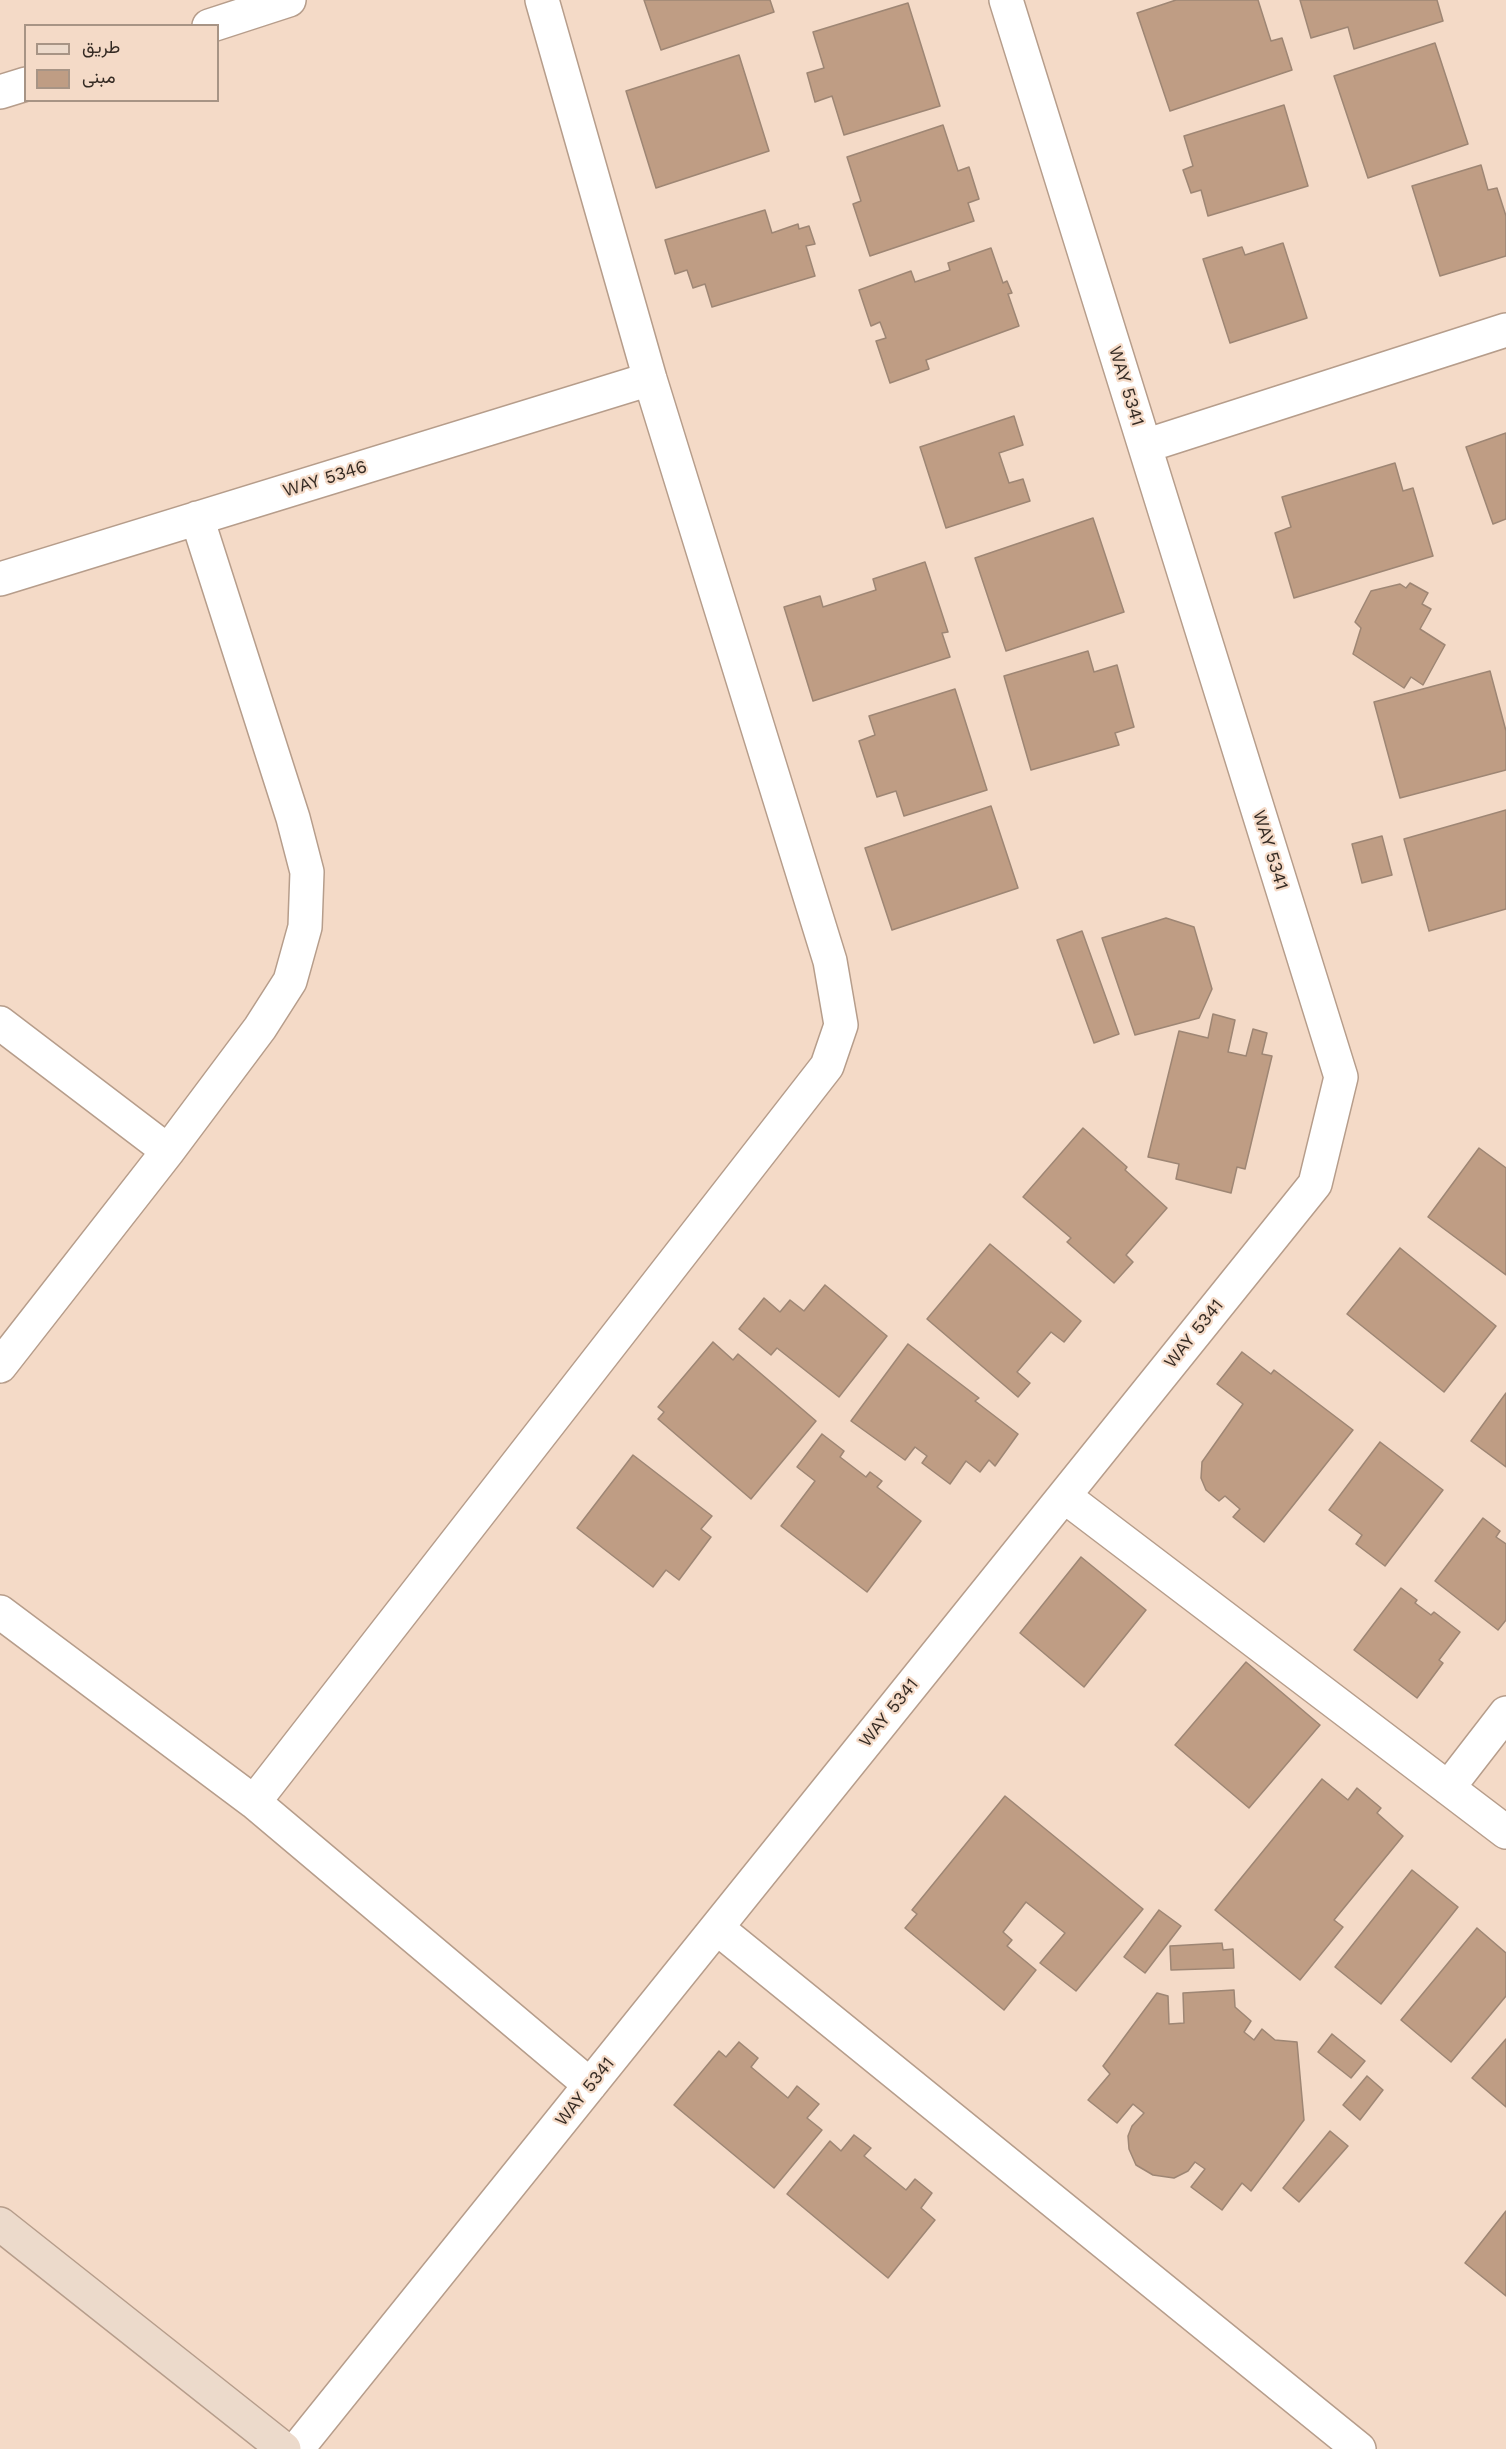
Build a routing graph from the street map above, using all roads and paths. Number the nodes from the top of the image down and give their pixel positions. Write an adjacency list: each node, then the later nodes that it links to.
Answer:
1 (289, 0): 4 (street)
2 (542, 0): 8 (street)
3 (1006, 0): 9 (street, WAY 5341)
4 (215, 24)
5 (24, 85): 6 (street)
6 (0, 92)
7 (1506, 330): 9 (street)
8 (650, 379): 10 (street, WAY 5346); 19 (street)
9 (1145, 446): 15 (street, WAY 5341)
10 (197, 518): 11 (street, WAY 5346); 13 (street)
11 (0, 579)
12 (0, 1023): 13 (street)
13 (168, 1151): 14 (street)
14 (0, 1366)
15 (1064, 1496): 18 (street); 21 (street, WAY 5341)
16 (0, 1612): 19 (street)
17 (1506, 1713): 18 (street)
18 (1448, 1788): 20 (street)
19 (254, 1802): 22 (street)
20 (1506, 1832)
21 (717, 1928): 22 (street, WAY 5341); 26 (street)
22 (590, 2085): 25 (street, WAY 5341)
23 (0, 2224): 24 (street)
24 (284, 2449)
25 (297, 2449)
26 (1359, 2449)

